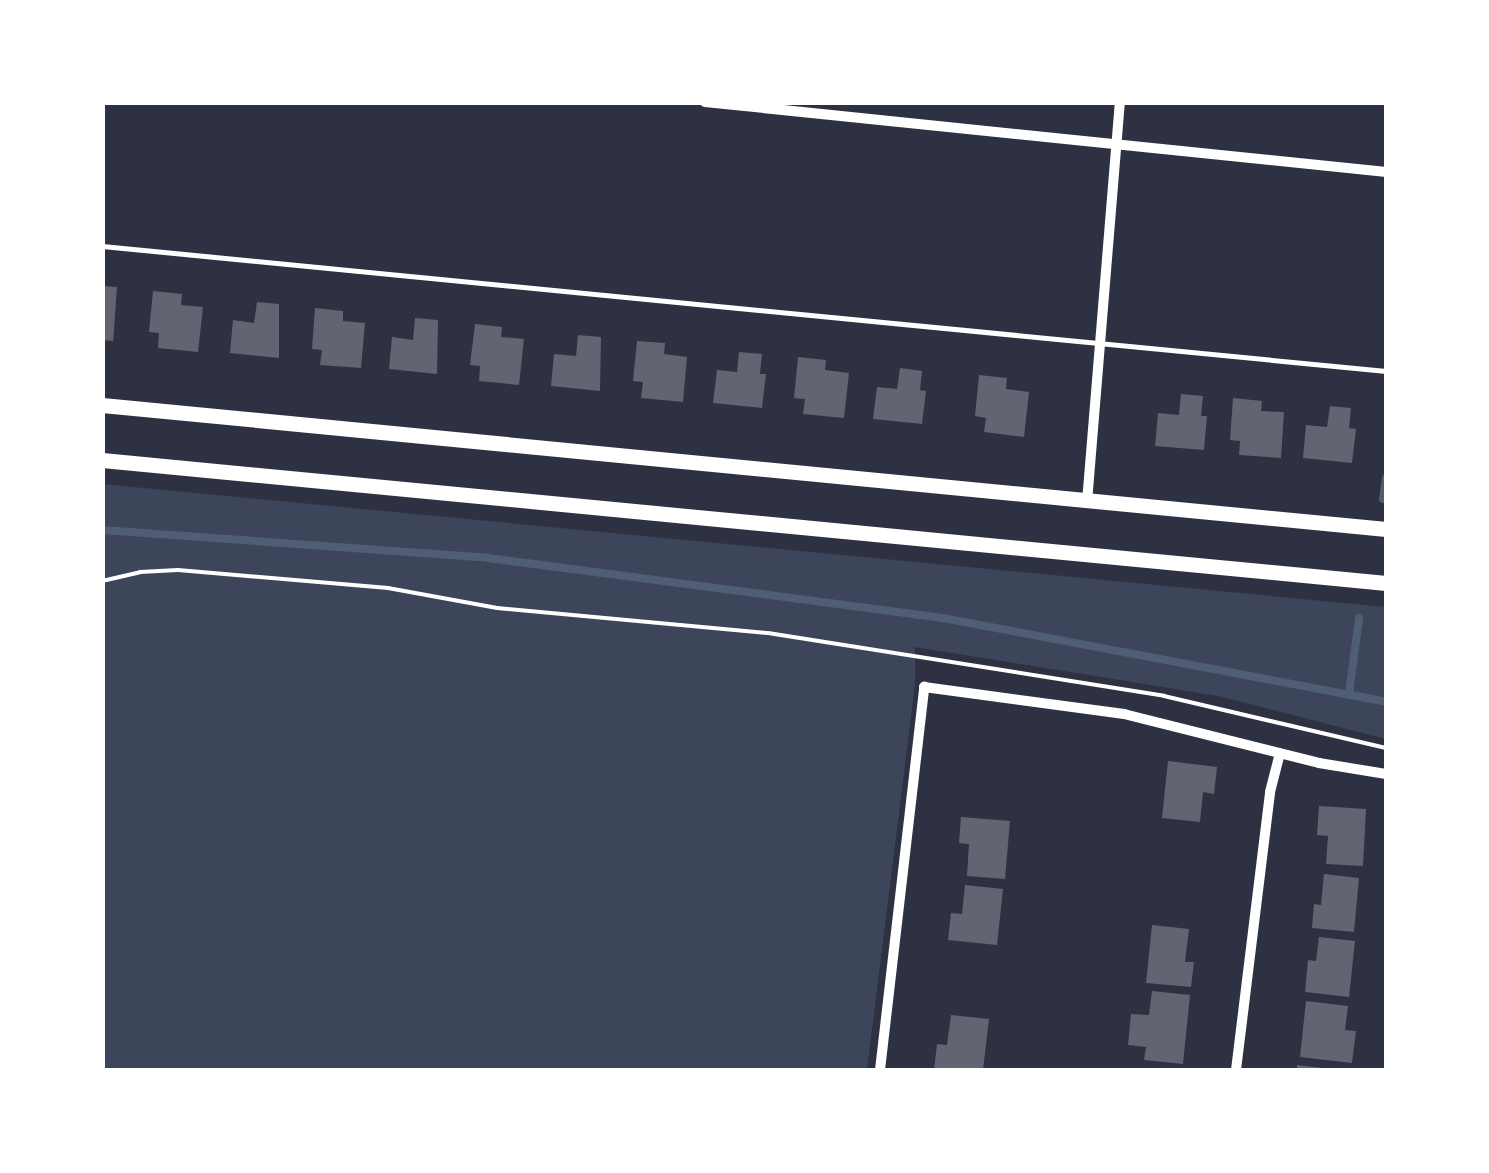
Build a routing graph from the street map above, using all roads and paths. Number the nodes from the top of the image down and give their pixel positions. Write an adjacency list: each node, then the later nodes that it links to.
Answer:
1 (705, 102): 3 (street)
2 (1120, 102): 3 (street)
3 (1116, 144): 4 (street); 6 (street)
4 (1386, 172)
5 (102, 246): 6 (lane)
6 (1100, 346): 7 (lane); 10 (street)
7 (1386, 372)
8 (102, 405): 10 (main road)
9 (102, 460): 13 (main road)
10 (1087, 502): 11 (main road)
11 (1386, 530)
12 (102, 582): 14 (path)
13 (1386, 583)
14 (1386, 748)
15 (1280, 753): 16 (street); 17 (street); 18 (street)
16 (1386, 774)
17 (880, 1070)
18 (1236, 1070)

